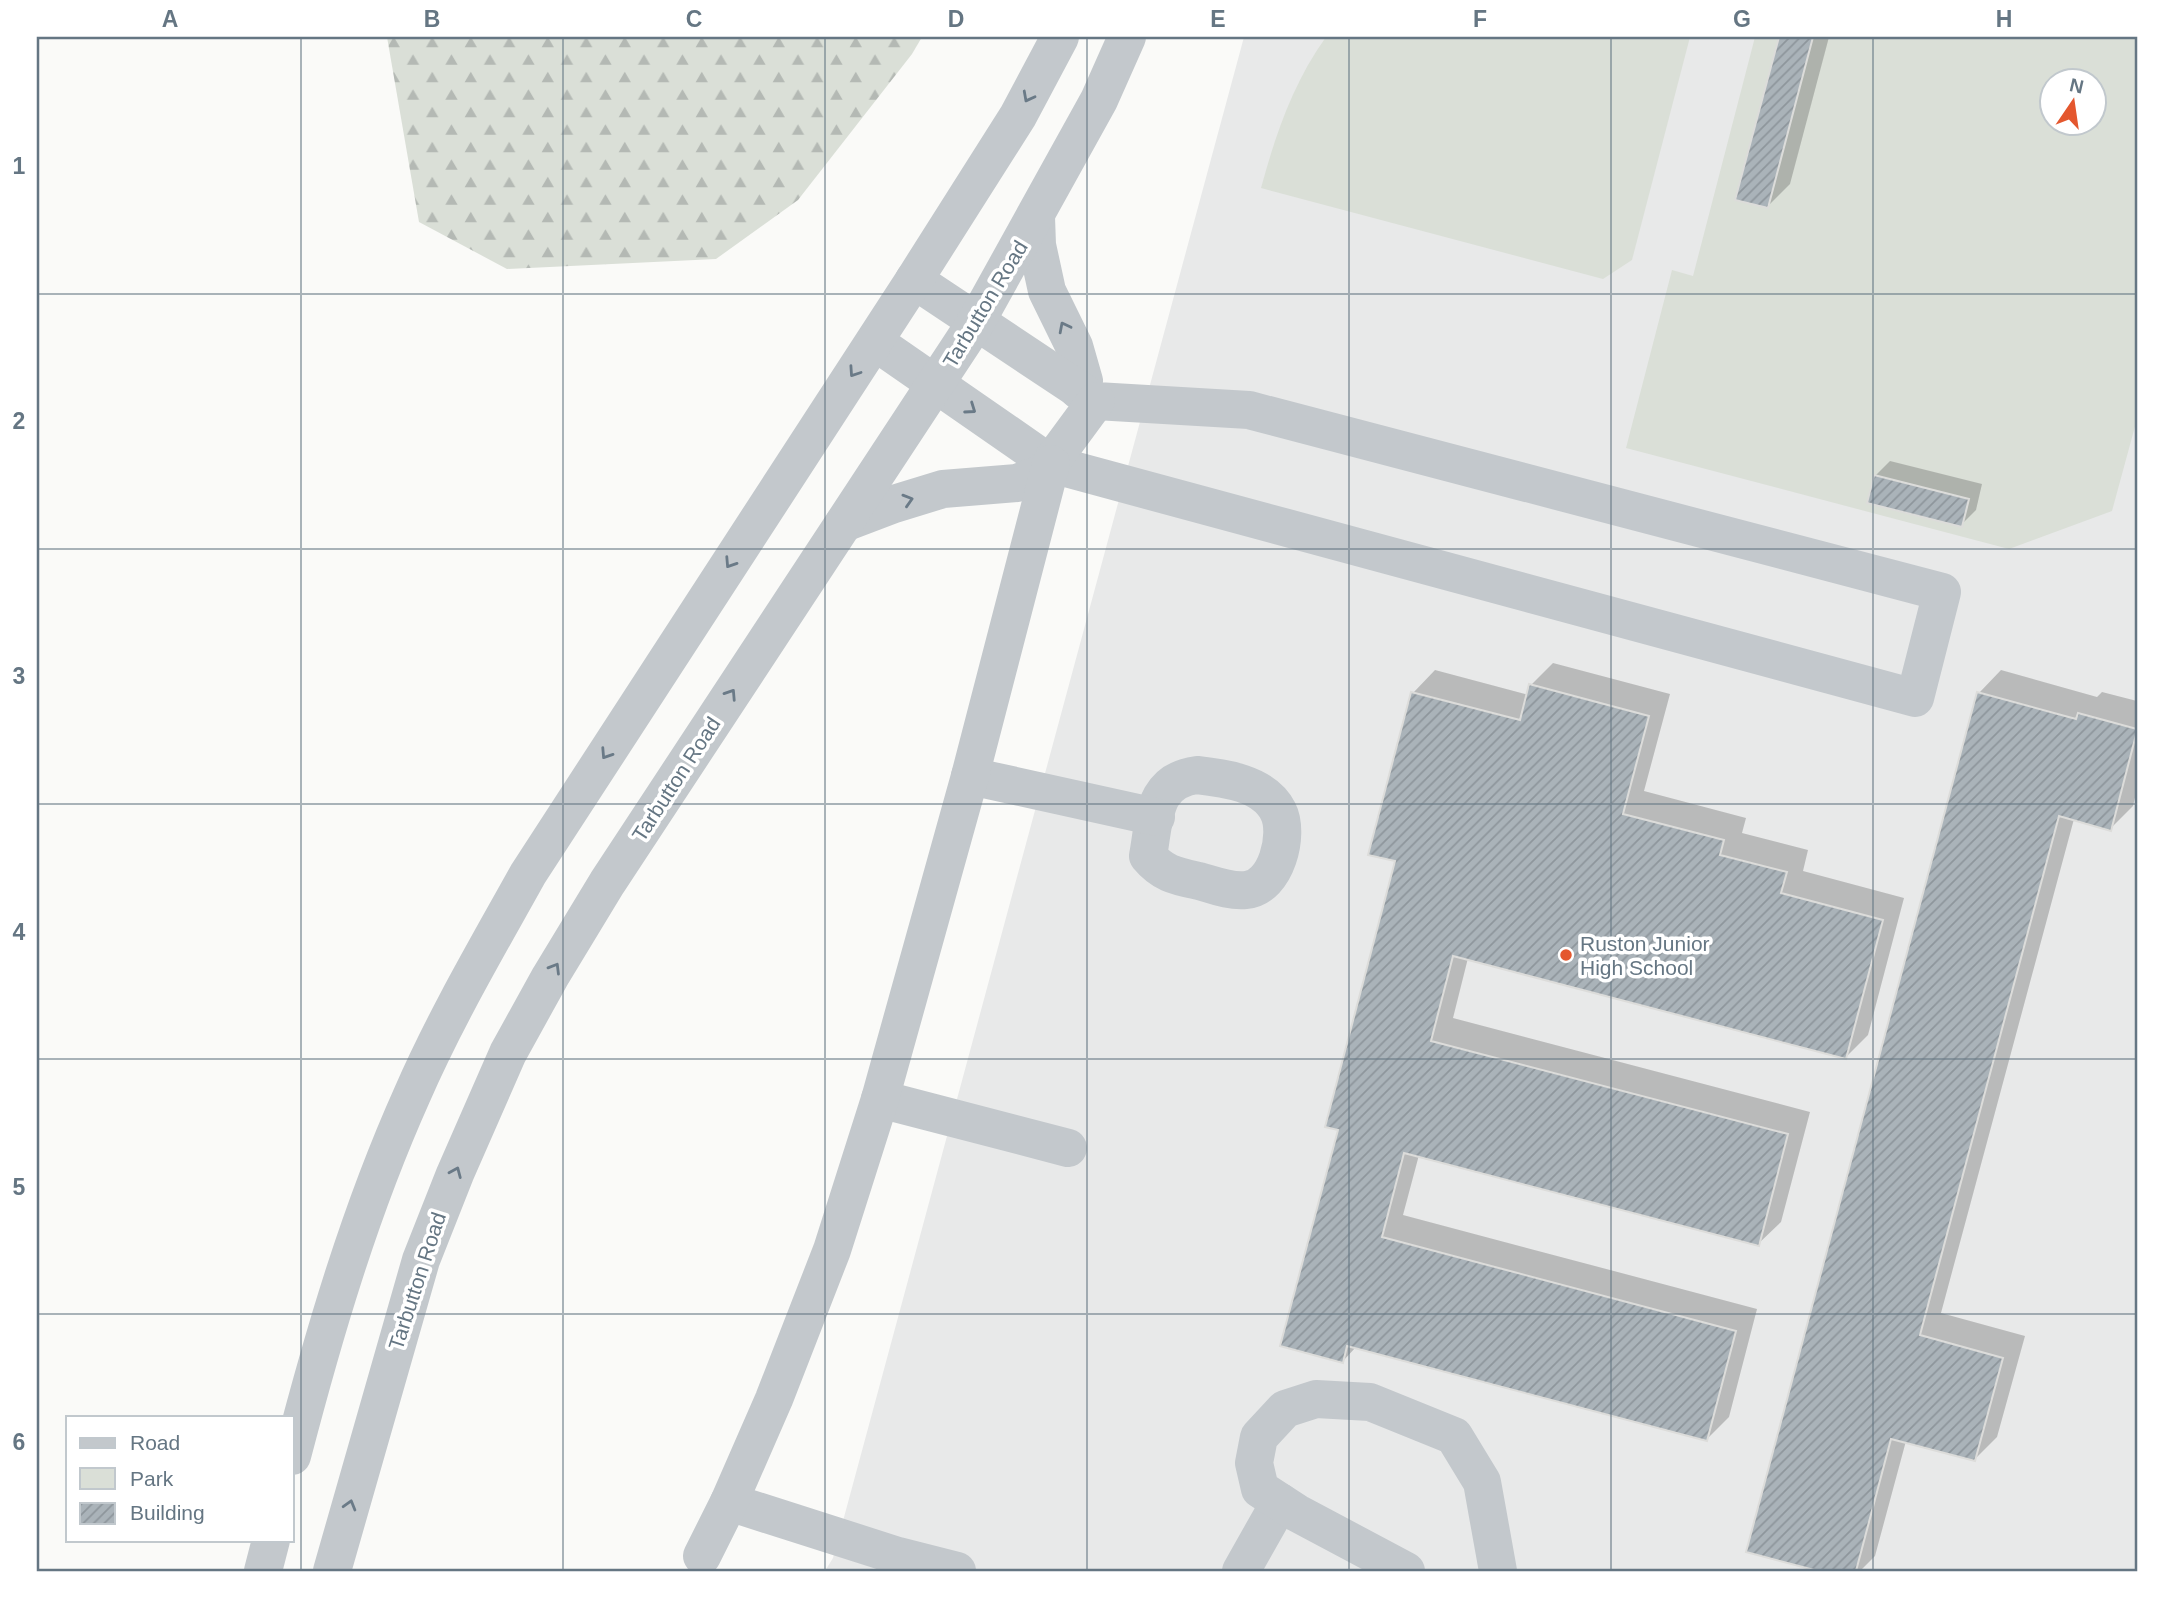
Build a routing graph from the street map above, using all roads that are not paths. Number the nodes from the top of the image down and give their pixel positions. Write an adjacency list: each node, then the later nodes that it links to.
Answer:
1 (1059, 37): 4 (street, one-way to 4)
2 (1127, 37): 3 (street, Tarbutton Road)
3 (1035, 218): 5 (street, Tarbutton Road); 8 (street, one-way to 3)
4 (914, 280): 5 (street); 6 (street)
5 (976, 322): 7 (street, Tarbutton Road); 8 (street)
6 (875, 342): 7 (street); 15 (street, one-way to 15)
7 (936, 384): 9 (street, one-way to 9); 10 (street, Tarbutton Road)
8 (1087, 396): 9 (street); 9 (street)
9 (1051, 464): 10 (street, one-way to 9); 11 (street)
10 (844, 523): 21 (street, Tarbutton Road, one-way to 10)
11 (970, 776): 12 (street); 13 (street)
12 (1156, 817)
13 (880, 1099): 14 (street); 16 (street)
14 (1068, 1148)
15 (294, 1450)
16 (729, 1502): 19 (street); 22 (street)
17 (1280, 1502): 23 (street); 24 (street); 25 (street)
18 (270, 1542): 20 (street)
19 (702, 1556)
20 (263, 1571)
21 (332, 1571)
22 (957, 1571)
23 (1241, 1571)
24 (1406, 1571)
25 (1499, 1571)

